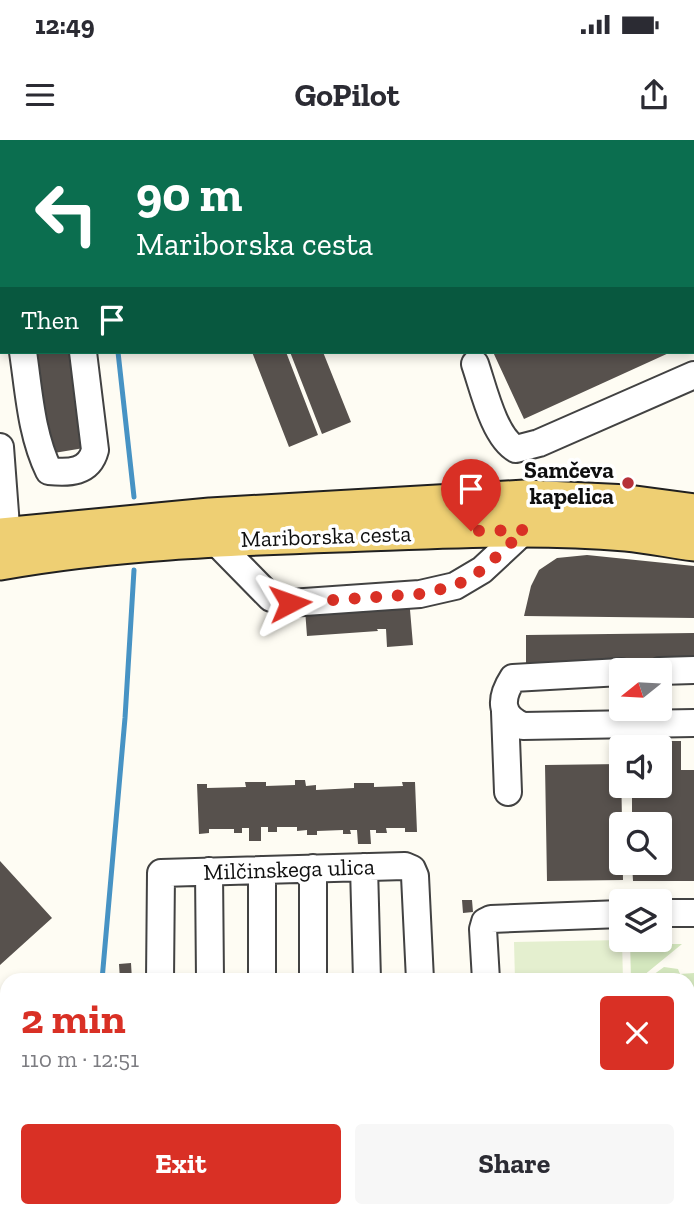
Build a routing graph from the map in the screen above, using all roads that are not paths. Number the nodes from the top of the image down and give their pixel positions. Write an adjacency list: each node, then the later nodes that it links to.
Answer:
1 (23, 354): 2 (street)
2 (83, 354)
3 (475, 364): 4 (street)
4 (694, 375)
5 (0, 447): 10 (street)
6 (694, 511): 10 (main road, Mariborska cesta)
7 (525, 530): 8 (main road, Mariborska cesta); 8 (street); 9 (main road, Mariborska cesta)
8 (214, 540): 10 (main road, Mariborska cesta)
9 (694, 544)
10 (4, 548)
11 (694, 670): 12 (street)
12 (672, 671)
13 (609, 673): 14 (street)
14 (505, 712): 15 (street); 16 (street)
15 (694, 723)
16 (508, 792)
17 (363, 867): 18 (street, Milčinskega ulica); 28 (street); 29 (street, Milčinskega ulica)
18 (313, 868): 19 (street, Milčinskega ulica); 27 (street)
19 (262, 870): 20 (street, Milčinskega ulica); 26 (street)
20 (209, 871): 24 (street, Milčinskega ulica); 25 (street)
21 (672, 913): 22 (street)
22 (694, 913)
23 (609, 914): 30 (street)
24 (160, 973)
25 (210, 973)
26 (262, 973)
27 (313, 973)
28 (367, 973)
29 (420, 973)
30 (486, 973)

